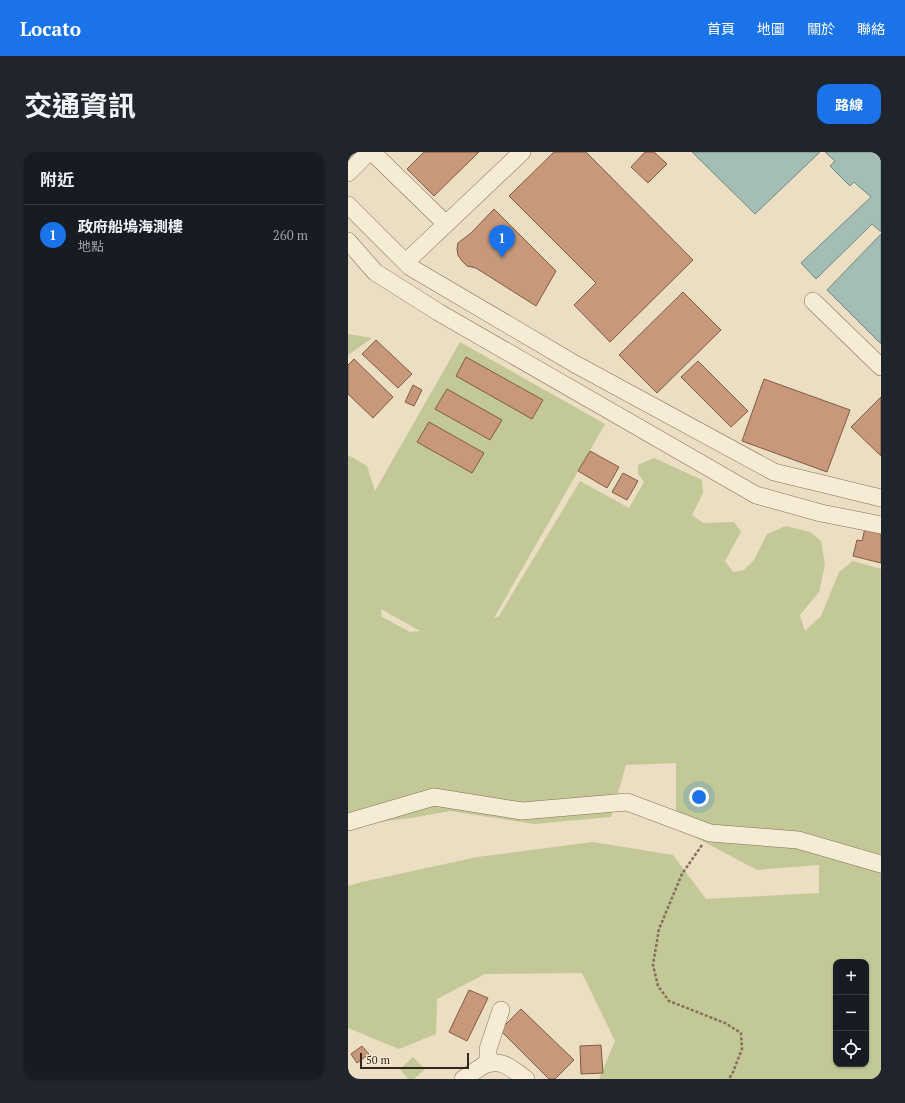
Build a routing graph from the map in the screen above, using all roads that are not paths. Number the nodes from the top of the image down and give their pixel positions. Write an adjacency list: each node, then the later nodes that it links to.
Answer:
1 (371, 152): 3 (lane); 5 (lane)
2 (522, 152): 5 (lane)
3 (348, 173)
4 (348, 205): 7 (lane)
5 (446, 224): 7 (lane)
6 (348, 241): 11 (lane)
7 (406, 262): 10 (lane)
8 (813, 301): 9 (lane)
9 (881, 367)
10 (881, 498)
11 (881, 525)
12 (348, 822): 13 (lane)
13 (881, 864)
14 (501, 1010): 15 (lane)
15 (488, 1063): 16 (lane); 17 (lane)
16 (463, 1079)
17 (526, 1079)

